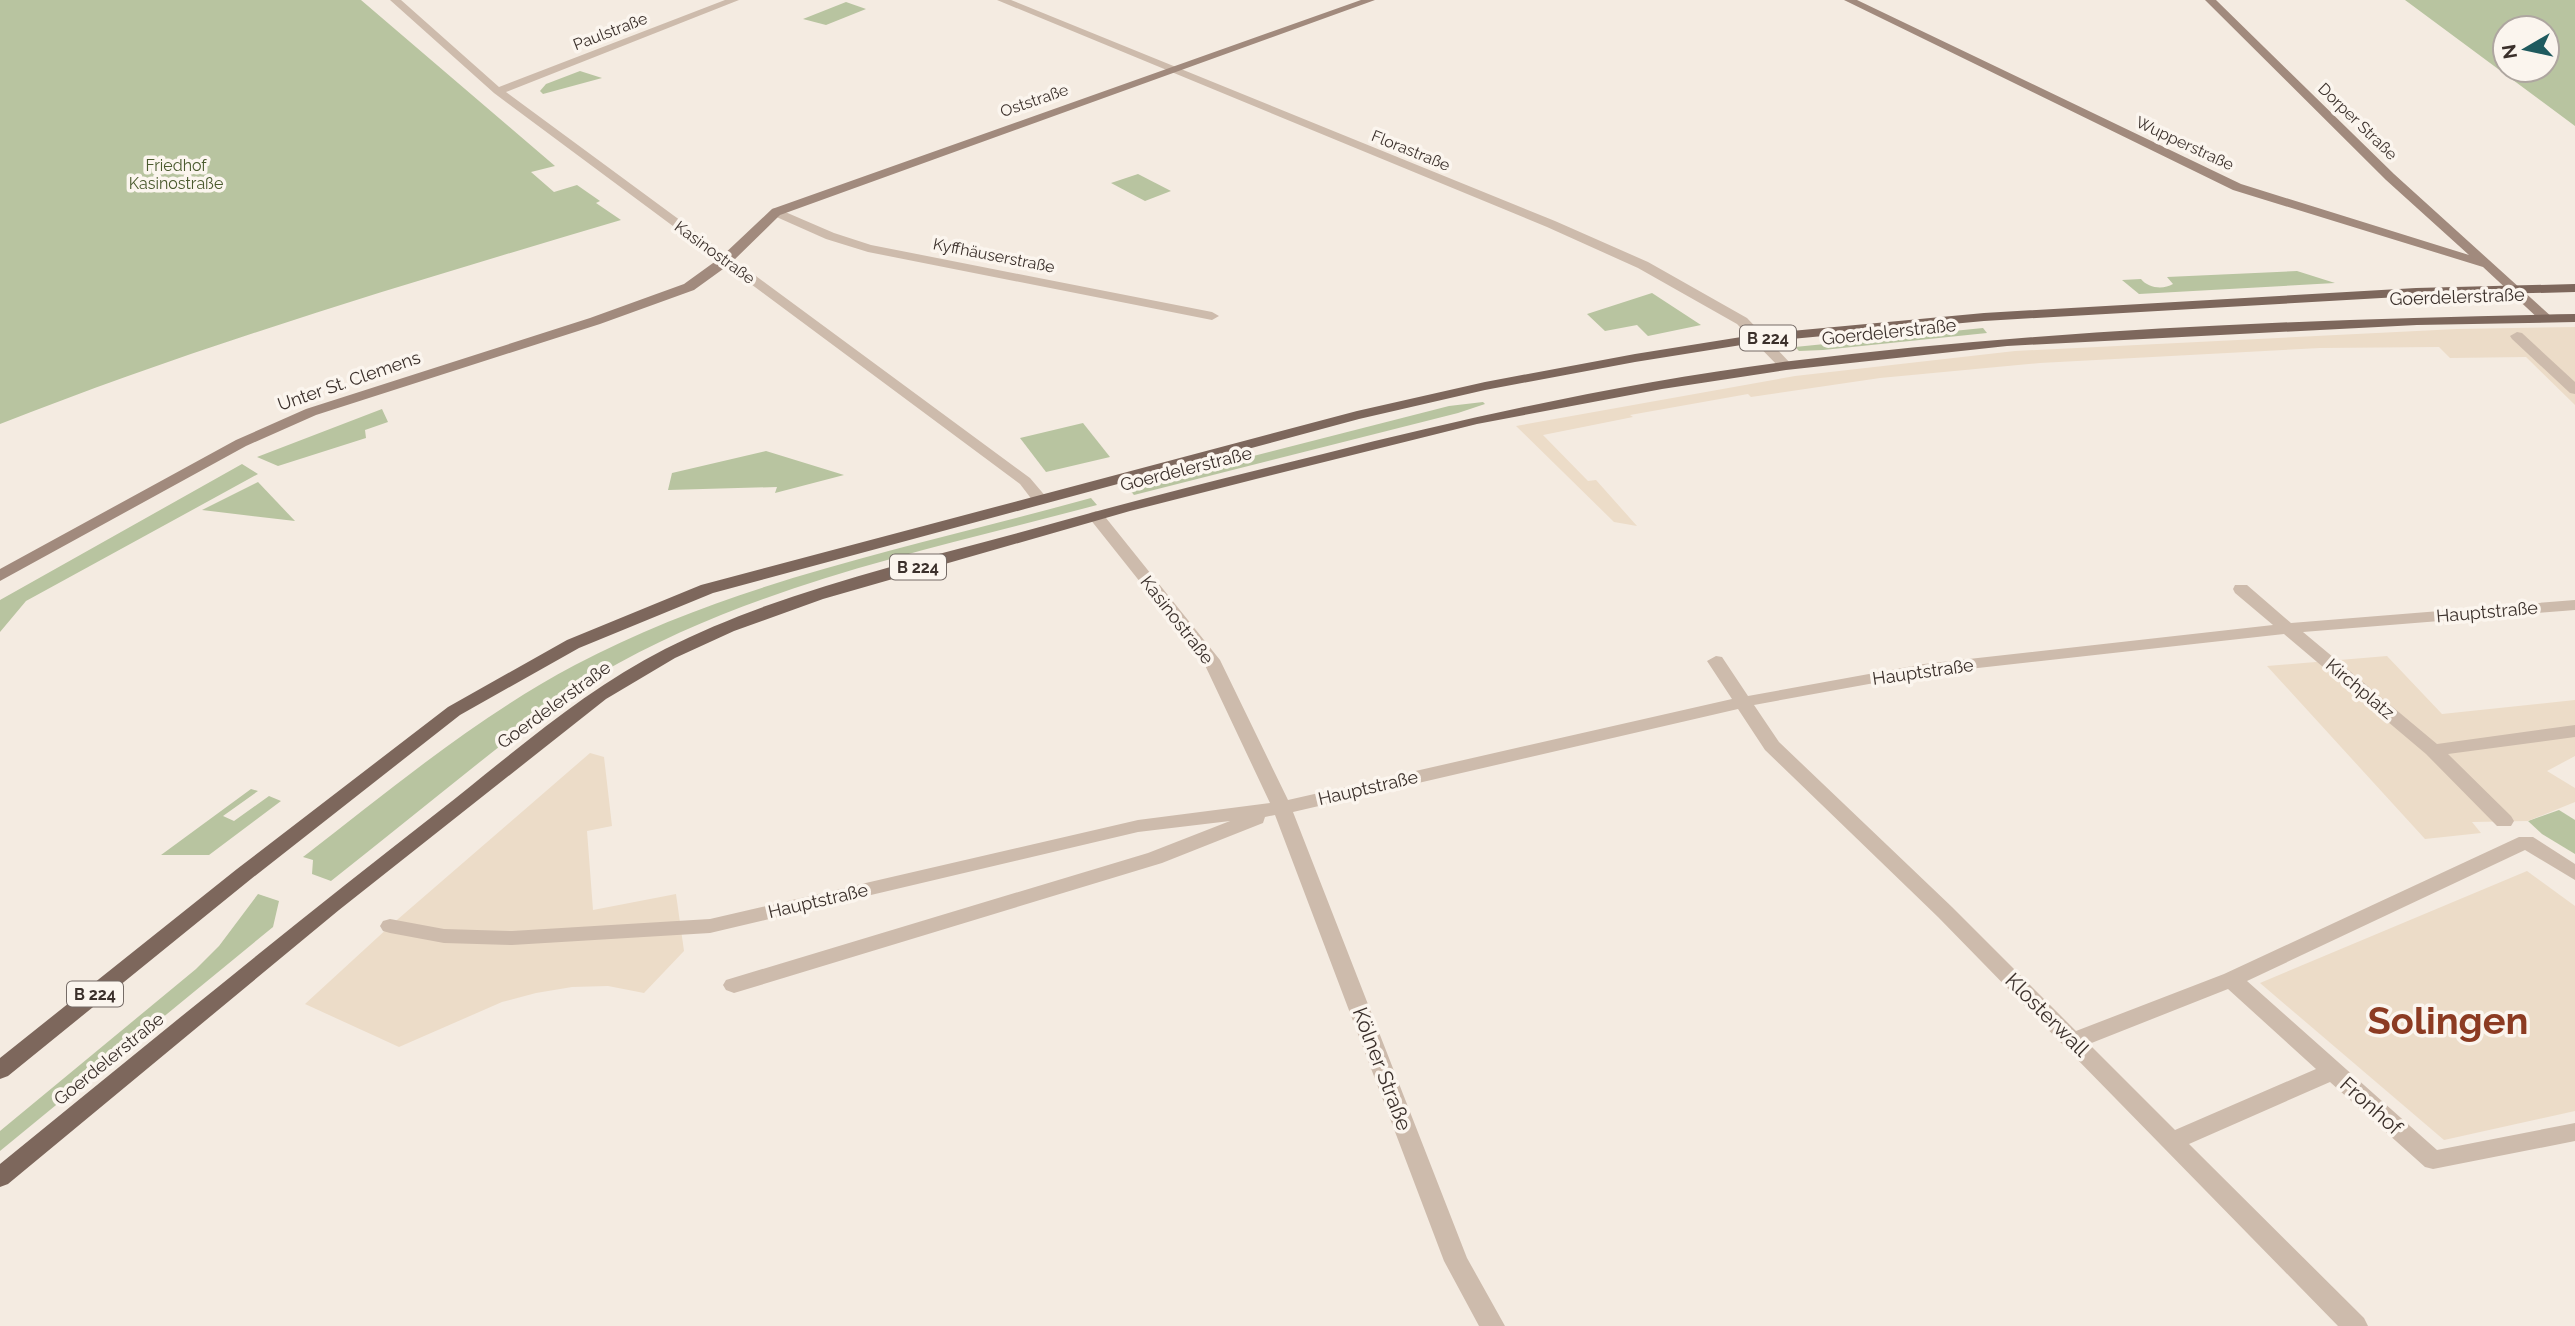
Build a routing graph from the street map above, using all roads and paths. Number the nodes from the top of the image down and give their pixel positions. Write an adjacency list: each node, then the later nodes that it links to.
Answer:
1 (395, 0): 8 (street, Kasinostraße)
2 (734, 0): 8 (street, Paulstraße)
3 (1002, 0): 7 (street, Florastraße)
4 (1370, 0): 7 (street, Oststraße)
5 (1849, 0): 11 (street, Wupperstraße)
6 (2210, 0): 11 (street, Dorper Straße)
7 (1172, 69): 9 (street, Oststraße); 18 (street, Florastraße)
8 (498, 91): 10 (street, Kasinostraße)
9 (776, 212): 10 (street, Oststraße); 14 (street, Kyffhäuserstraße)
10 (725, 261): 21 (street, Kasinostraße); 23 (street, Unter St. Clemens)
11 (2484, 264): 13 (street, Wupperstraße)
12 (2575, 288): 13 (main road, Goerdelerstraße / B 224)
13 (2513, 289): 15 (street); 18 (main road, Goerdelerstraße / B 224)
14 (1212, 316)
15 (2546, 318): 16 (main road, Goerdelerstraße / B 224); 19 (main road, Goerdelerstraße / B 224)
16 (2575, 318)
17 (2517, 336): 20 (street)
18 (1760, 338): 19 (street, Florastraße); 21 (main road, Goerdelerstraße / B 224)
19 (1786, 366): 22 (main road, Goerdelerstraße / B 224)
20 (2575, 390)
21 (1039, 498): 38 (main road, Goerdelerstraße / B 224)
22 (1096, 516): 31 (street, Kasinostraße); 42 (main road, Goerdelerstraße / B 224)
23 (0, 576)
24 (2241, 589): 26 (street, Kirchplatz)
25 (2575, 604): 26 (street, Hauptstraße)
26 (2288, 628): 28 (street, Hauptstraße); 30 (street, Kirchplatz)
27 (1716, 661): 28 (street, Klosterwall)
28 (1743, 702): 31 (street, Hauptstraße); 37 (street, Klosterwall)
29 (2575, 730): 30 (street)
30 (2432, 750): 32 (street, Kirchplatz)
31 (1282, 808): 34 (street, Hauptstraße); 36 (street, Hauptstraße); 43 (street, Kölner Straße)
32 (2504, 821)
33 (2575, 873): 35 (street)
34 (390, 926)
35 (2231, 979): 37 (street); 39 (street)
36 (734, 985)
37 (2073, 1041): 41 (street, Klosterwall)
38 (0, 1070)
39 (2333, 1071): 40 (street, Fronhof); 41 (street, Fronhof)
40 (2575, 1132)
41 (2172, 1141): 44 (street, Klosterwall)
42 (0, 1177)
43 (1492, 1326)
44 (2355, 1326)

